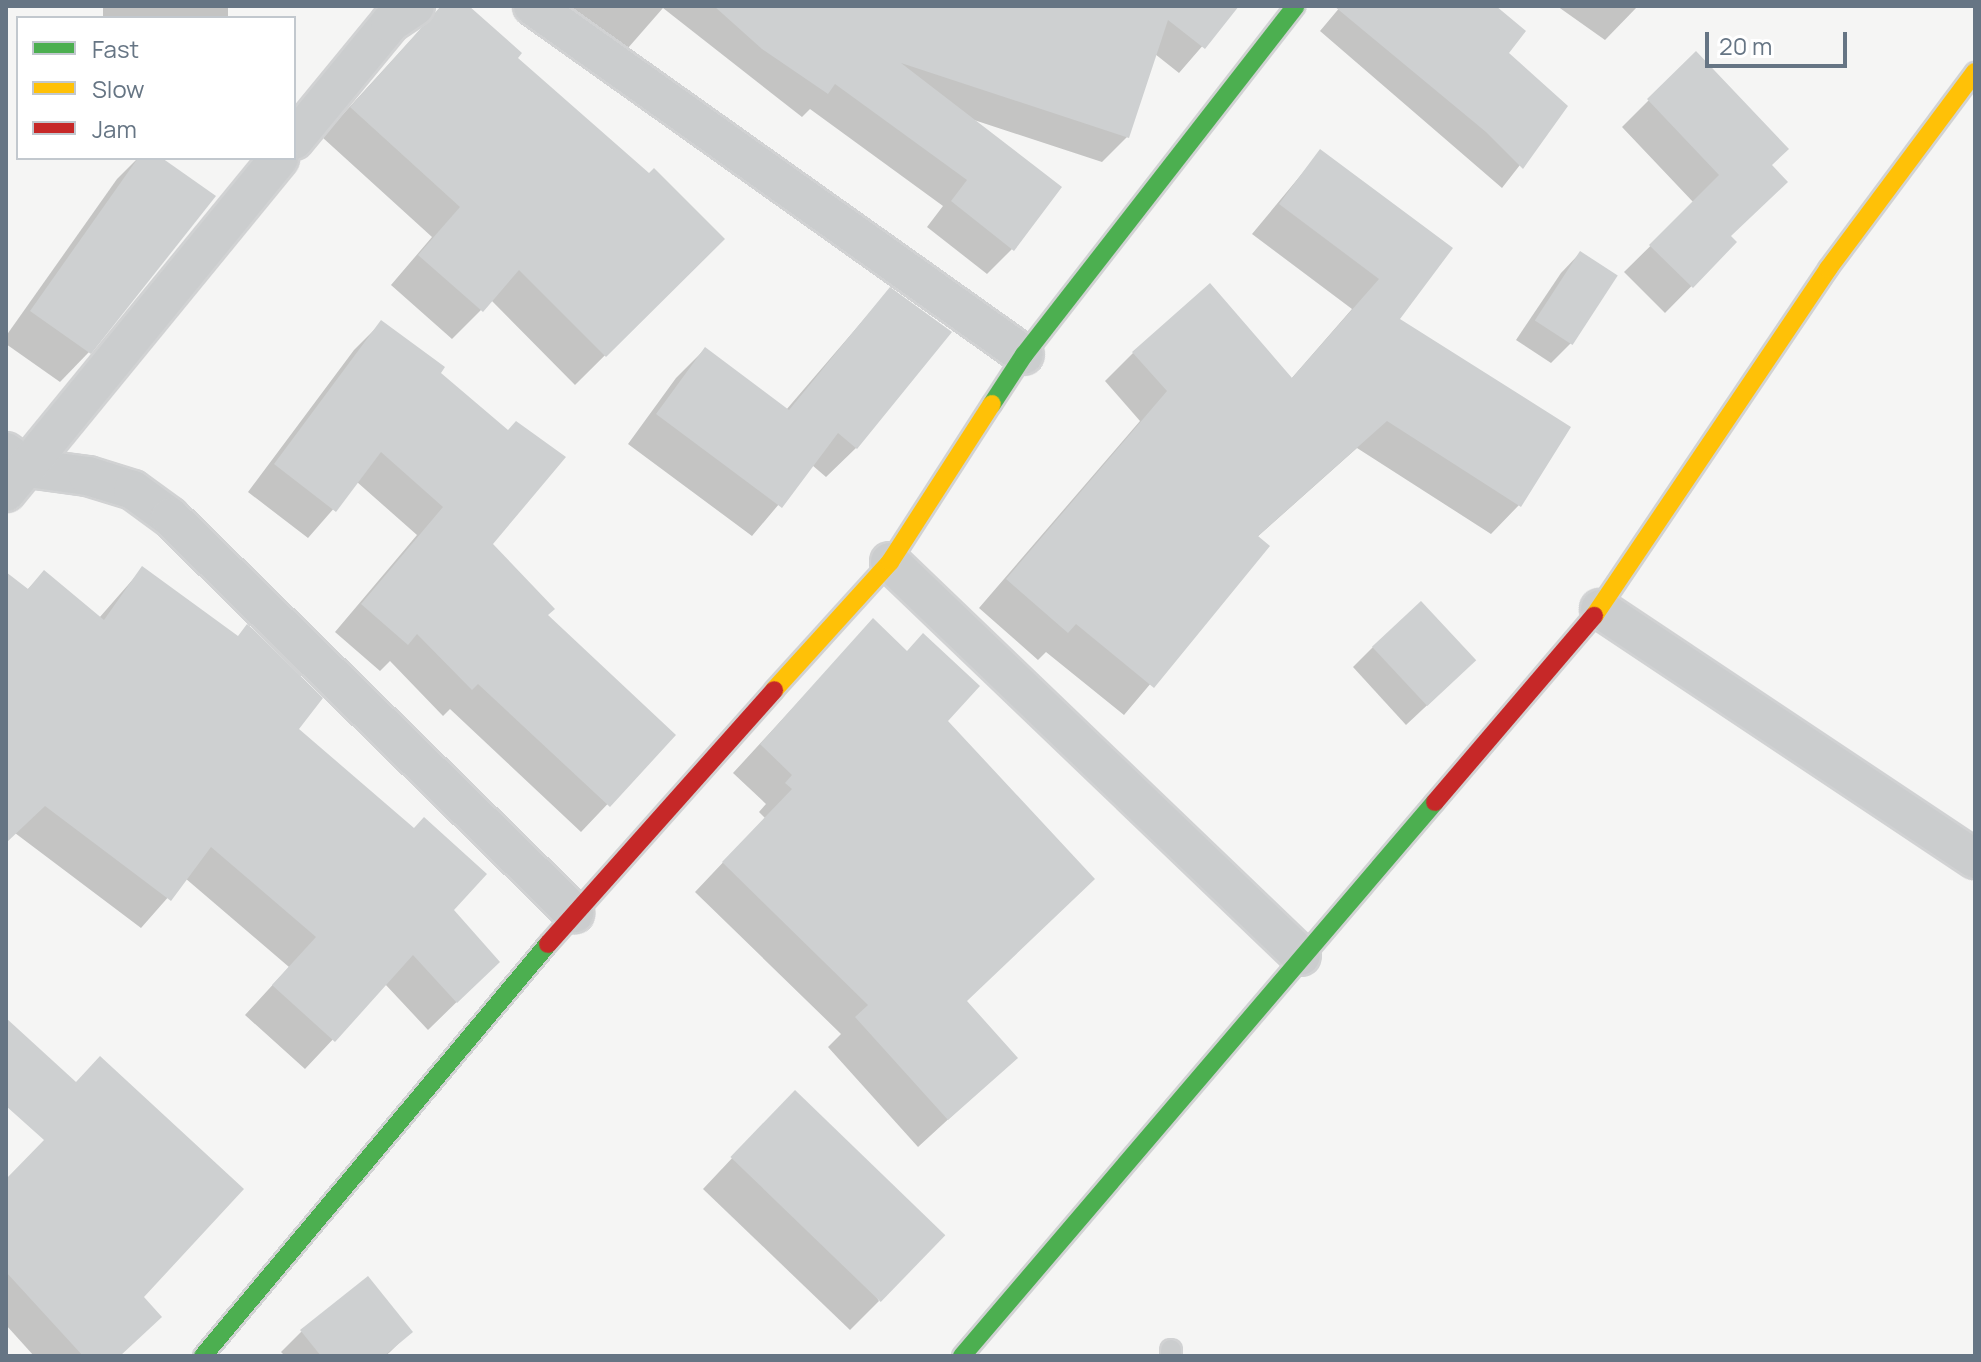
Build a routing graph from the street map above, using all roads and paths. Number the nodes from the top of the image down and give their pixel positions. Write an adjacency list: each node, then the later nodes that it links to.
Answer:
1 (415, 6): 5 (street)
2 (533, 6): 7 (street)
3 (1296, 6): 7 (street)
4 (1975, 72): 10 (street)
5 (296, 138)
6 (277, 160): 8 (street)
7 (1024, 355): 9 (street)
8 (13, 471): 12 (street)
9 (890, 562): 12 (street); 13 (street)
10 (1600, 609): 11 (street); 13 (street)
11 (1975, 859)
12 (574, 913): 14 (street)
13 (1301, 956): 15 (street)
14 (203, 1356)
15 (962, 1356)

